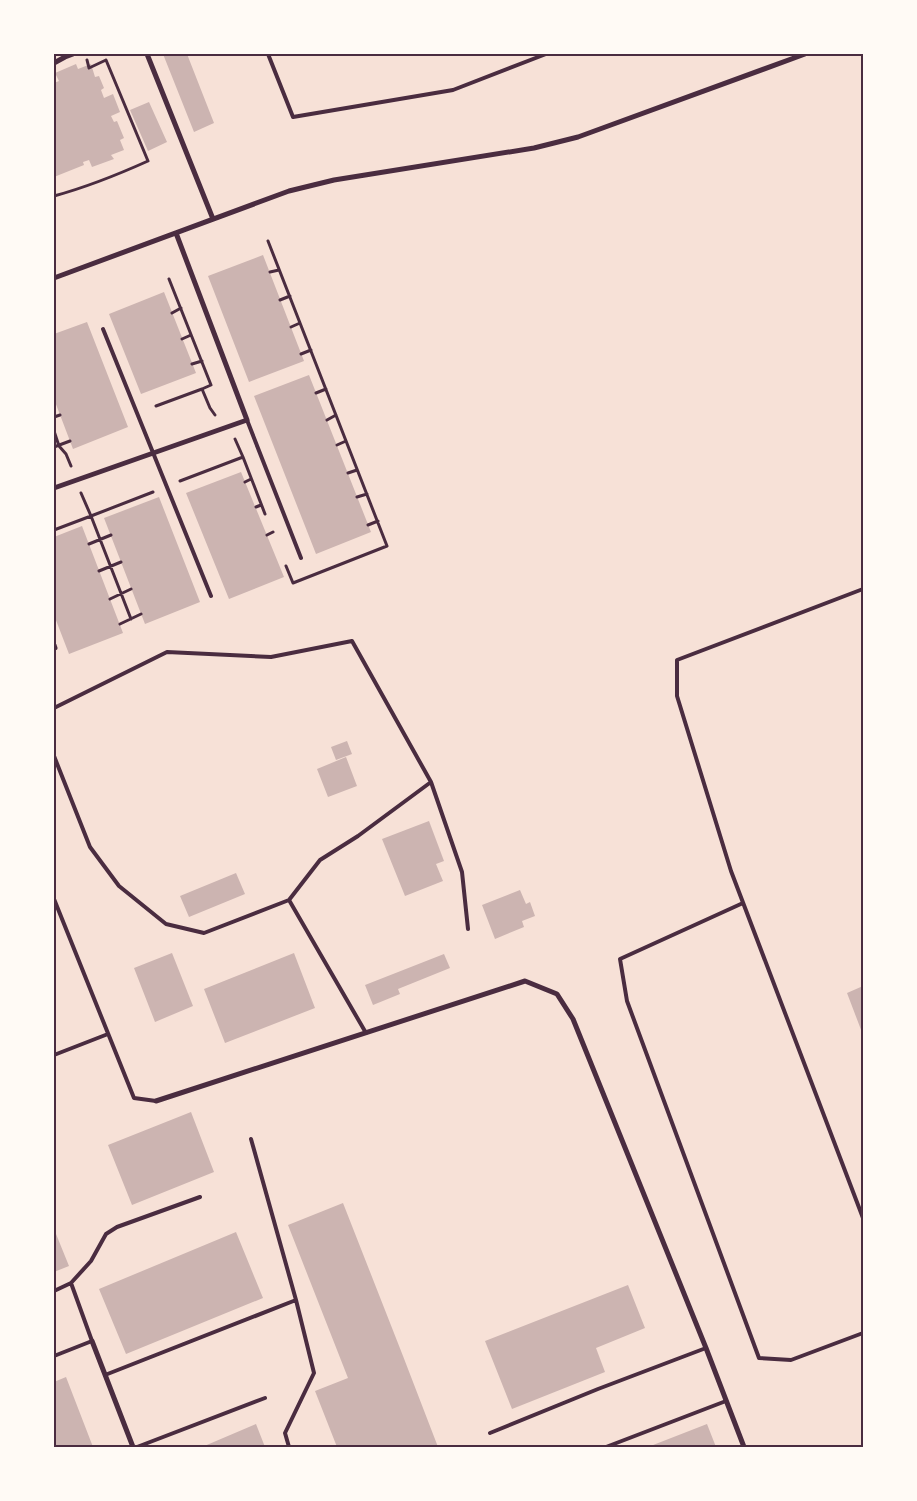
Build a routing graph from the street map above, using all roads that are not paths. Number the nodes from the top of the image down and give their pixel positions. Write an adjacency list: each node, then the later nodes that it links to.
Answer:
1 (73, 54): 6 (street)
2 (147, 54): 8 (street)
3 (268, 54): 4 (lane)
4 (546, 54)
5 (805, 54): 8 (street)
6 (64, 55): 7 (street)
7 (54, 63)
8 (214, 219): 9 (street)
9 (176, 233): 10 (street); 12 (street)
10 (54, 278)
11 (103, 329): 13 (lane)
12 (247, 420): 13 (street); 15 (lane)
13 (152, 453): 14 (street); 17 (lane)
14 (54, 488)
15 (301, 558)
16 (863, 589): 23 (lane)
17 (211, 596)
18 (54, 708): 20 (lane)
19 (54, 756): 22 (lane)
20 (430, 782): 22 (lane); 24 (lane)
21 (54, 899): 26 (lane)
22 (289, 900): 25 (lane)
23 (743, 903): 31 (lane); 35 (lane)
24 (468, 929)
25 (366, 1033): 28 (street); 37 (street)
26 (108, 1034): 27 (lane); 28 (lane)
27 (54, 1055)
28 (156, 1101)
29 (251, 1138): 34 (lane)
30 (200, 1197): 32 (lane)
31 (863, 1218)
32 (71, 1283): 33 (lane); 36 (lane)
33 (54, 1291)
34 (296, 1300): 39 (lane); 45 (lane)
35 (863, 1333)
36 (92, 1341): 38 (lane); 39 (street)
37 (706, 1348): 41 (street); 42 (lane)
38 (54, 1356)
39 (105, 1375): 43 (street)
40 (265, 1398): 44 (lane)
41 (726, 1401): 46 (lane); 47 (street)
42 (490, 1433)
43 (133, 1447)
44 (137, 1447)
45 (288, 1447)
46 (606, 1447)
47 (744, 1447)

